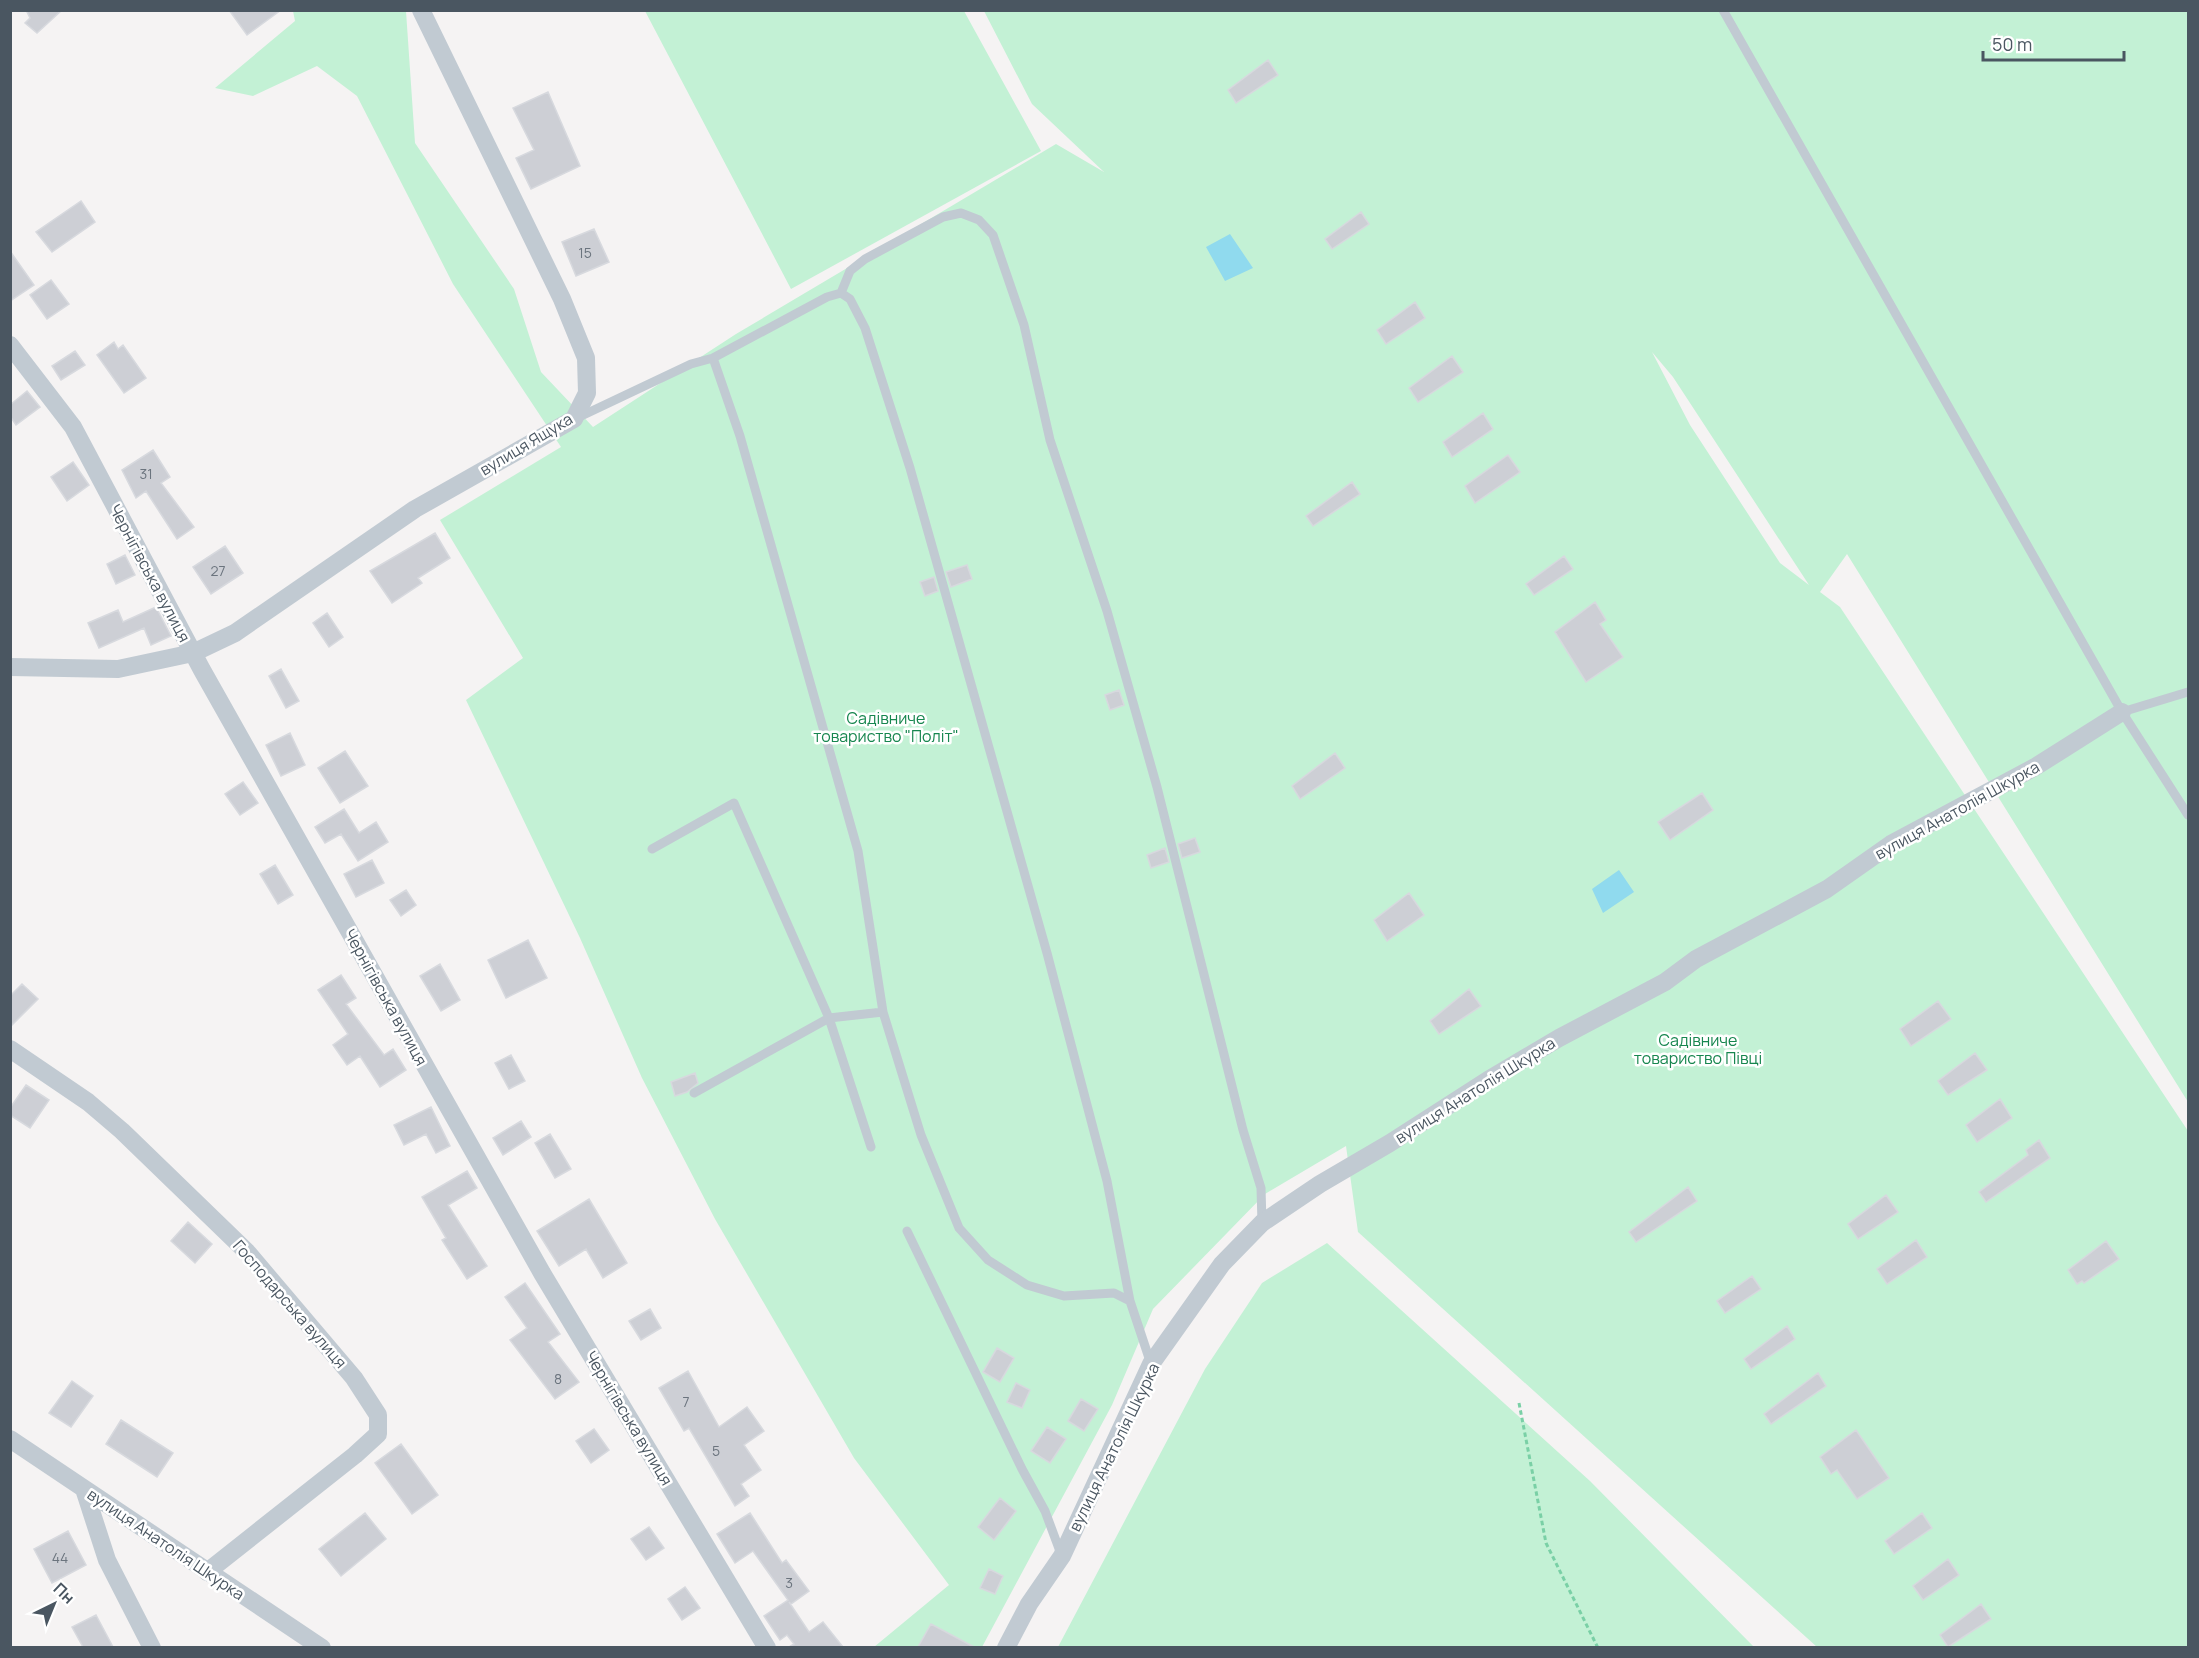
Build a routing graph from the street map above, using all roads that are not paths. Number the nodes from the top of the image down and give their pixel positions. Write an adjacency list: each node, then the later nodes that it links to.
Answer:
1 (421, 10): 6 (street, вулиця Ящука)
2 (1723, 10): 10 (lane)
3 (841, 293): 5 (lane); 18 (lane); 20 (lane)
4 (10, 345): 7 (street, Чернігівська вулиця)
5 (713, 358): 6 (lane); 13 (lane)
6 (574, 419): 7 (street, вулиця Ящука)
7 (193, 653): 8 (street, вулиця Ящука); 28 (street, Чернігівська вулиця)
8 (10, 668)
9 (2188, 692): 10 (lane)
10 (2122, 712): 11 (lane); 18 (street, вулиця Анатолія Шкурка)
11 (2188, 815)
12 (651, 849): 14 (lane)
13 (883, 1012): 14 (lane); 20 (lane)
14 (829, 1018): 16 (lane); 17 (lane)
15 (10, 1049): 25 (street, Господарська вулиця)
16 (694, 1093)
17 (871, 1147)
18 (1262, 1223): 21 (street, вулиця Анатолія Шкурка)
19 (907, 1231): 24 (lane)
20 (1130, 1301): 21 (lane)
21 (1151, 1364): 24 (street, вулиця Анатолія Шкурка)
22 (10, 1439): 23 (street, вулиця Анатолія Шкурка)
23 (84, 1489): 25 (street, вулиця Анатолія Шкурка); 26 (street)
24 (1062, 1556): 29 (street, вулиця Анатолія Шкурка)
25 (207, 1572): 27 (street, вулиця Анатолія Шкурка)
26 (152, 1647)
27 (322, 1647)
28 (767, 1647)
29 (1006, 1647)

